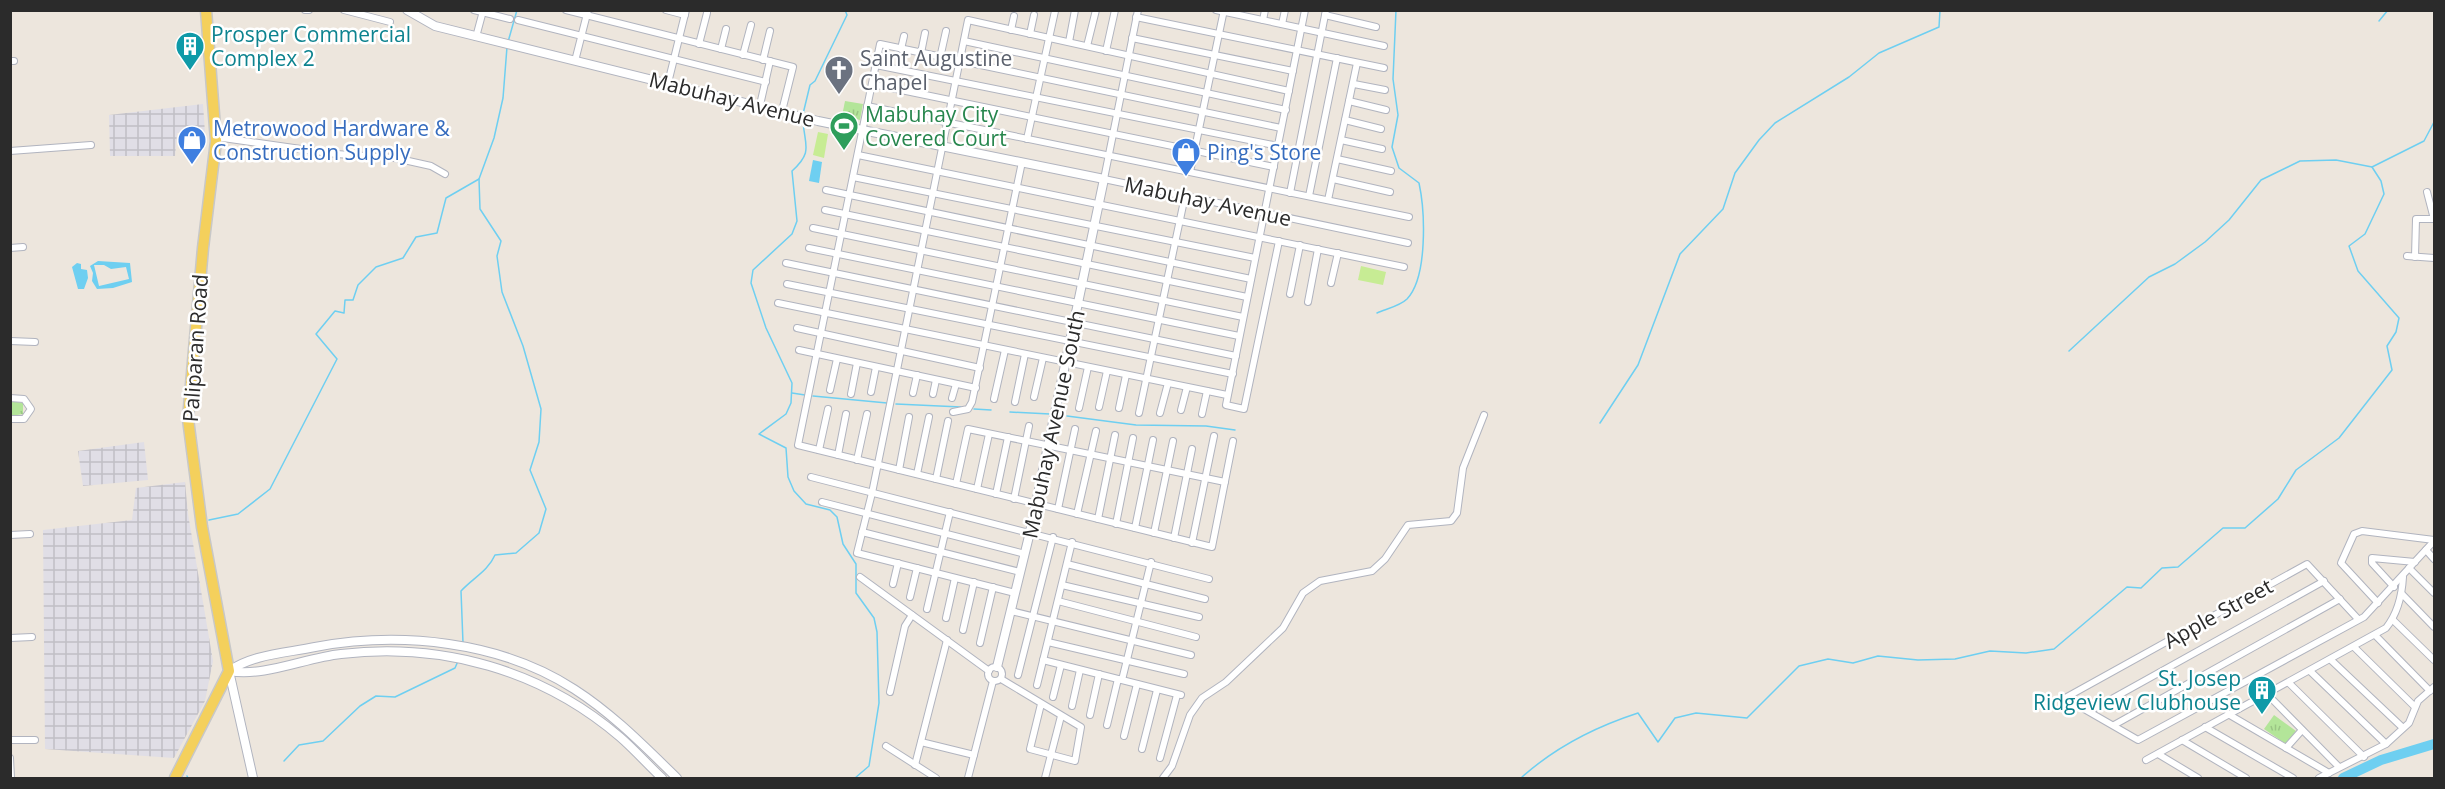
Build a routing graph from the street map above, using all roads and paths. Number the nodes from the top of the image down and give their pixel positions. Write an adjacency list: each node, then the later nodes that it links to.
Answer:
1 (206, 10): 103 (main road, Paliparan Road)
2 (344, 10): 28 (street)
3 (474, 10): 13 (street)
4 (566, 10): 17 (street)
5 (666, 10): 18 (street)
6 (1075, 10): 48 (street)
7 (1095, 10): 50 (street)
8 (1115, 10): 54 (street)
9 (1215, 10): 15 (street)
10 (1265, 10): 27 (street)
11 (1285, 10): 29 (street)
12 (1305, 10): 32 (street)
13 (483, 11): 25 (street); 43 (street)
14 (1055, 11): 44 (street)
15 (1224, 11): 22 (street); 40 (street)
16 (410, 12): 43 (street, Mabuhay Avenue)
17 (587, 13): 41 (street); 46 (street)
18 (685, 13): 46 (street)
19 (707, 13): 49 (street)
20 (1325, 13): 31 (street); 38 (street)
21 (1137, 14): 40 (street); 45 (street)
22 (1245, 14): 27 (street)
23 (1034, 15): 39 (street)
24 (1014, 16): 34 (street)
25 (510, 19)
26 (518, 20): 41 (street)
27 (1263, 20): 29 (street)
28 (390, 22)
29 (1282, 24): 32 (street)
30 (751, 25): 59 (street)
31 (1376, 27)
32 (1302, 28): 38 (street); 55 (street)
33 (726, 29): 52 (street)
34 (1011, 30): 39 (street); 47 (street)
35 (770, 31): 65 (street)
36 (946, 31): 61 (street)
37 (926, 33): 56 (street)
38 (1322, 33): 51 (street); 58 (street)
39 (1030, 34): 44 (street)
40 (1219, 35): 55 (street); 57 (street)
41 (582, 36): 64 (street); 66 (street)
42 (904, 36): 53 (street)
43 (476, 37): 66 (street, Mabuhay Avenue)
44 (1049, 38): 48 (street); 62 (street)
45 (1132, 38): 57 (street); 60 (street)
46 (679, 39): 49 (street); 64 (street)
47 (964, 41): 62 (street); 68 (street)
48 (1069, 42): 50 (street)
49 (699, 44): 52 (street)
50 (1088, 46): 54 (street)
51 (1384, 46)
52 (721, 49): 59 (street)
53 (901, 49): 56 (street); 70 (street)
54 (1106, 51): 60 (street)
55 (1297, 51): 58 (street); 72 (street)
56 (921, 53): 61 (street)
57 (1215, 54): 72 (street); 73 (street)
58 (1317, 54): 63 (street); 127 (street)
59 (743, 55): 65 (street)
60 (1129, 55): 73 (street); 74 (street)
61 (940, 58): 68 (street)
62 (1044, 58): 74 (street); 75 (street)
63 (1337, 58): 69 (street); 133 (street)
64 (674, 59): 76 (street); 78 (street)
65 (763, 60): 67 (street)
66 (575, 61): 78 (street, Mabuhay Avenue)
67 (770, 62): 76 (street); 92 (street)
68 (960, 63): 75 (street); 77 (street)
69 (1357, 63): 71 (street); 80 (street)
70 (876, 65): 77 (street); 79 (street)
71 (1384, 68)
72 (1293, 71): 82 (street)
73 (1211, 73): 82 (street); 83 (street)
74 (1124, 77): 83 (street); 84 (street)
75 (1040, 78): 84 (street); 85 (street)
76 (766, 82): 88 (street)
77 (956, 82): 85 (street); 86 (street)
78 (668, 83): 88 (street, Mabuhay Avenue)
79 (872, 84): 86 (street); 89 (street)
80 (1354, 84): 81 (street); 87 (street)
81 (1385, 90)
82 (1289, 91): 90 (street)
83 (1207, 94): 90 (street); 94 (street)
84 (1121, 95): 93 (street); 94 (street)
85 (1036, 98): 93 (street); 95 (street)
86 (952, 100): 95 (street); 97 (street)
87 (1349, 101): 91 (street); 96 (street)
88 (760, 105): 92 (street, Mabuhay Avenue)
89 (867, 106): 97 (street); 100 (street)
90 (1286, 110): 98 (street)
91 (1386, 110)
92 (782, 111): 100 (street, Mabuhay Avenue)
93 (1117, 114): 101 (street); 102 (street)
94 (1203, 114): 98 (street); 101 (street)
95 (1032, 117): 102 (street); 104 (street)
96 (1345, 120): 99 (street); 105 (street)
97 (948, 122): 104 (street); 107 (street)
98 (1281, 128): 108 (street)
99 (1381, 129)
100 (862, 130): 107 (street, Mabuhay Avenue); 112 (street)
101 (1198, 132): 108 (street); 111 (street)
102 (1113, 134): 111 (street); 113 (street)
103 (216, 137): 120 (street); 376 (main road, Paliparan Road)
104 (1027, 138): 113 (street)
105 (1341, 140): 109 (street); 114 (street)
106 (91, 145): 110 (street)
107 (943, 146): 115 (street, Mabuhay Avenue); 117 (street)
108 (1278, 146): 116 (street)
109 (1382, 149)
110 (10, 151)
111 (1194, 151): 116 (street); 119 (street)
112 (858, 155): 117 (street); 121 (street)
113 (1109, 155): 119 (street); 123 (street)
114 (1337, 159): 118 (street); 122 (street)
115 (1023, 162): 123 (street, Mabuhay Avenue); 124 (street)
116 (1274, 167): 125 (street)
117 (938, 171): 124 (street); 130 (street)
118 (1391, 171)
119 (1190, 172): 125 (street)
120 (445, 174)
121 (853, 177): 130 (street); 131 (street)
122 (1333, 179): 128 (street); 134 (street)
123 (1104, 180): 132 (street, Mabuhay Avenue); 135 (street, Mabuhay Avenue South)
124 (1017, 187): 135 (street); 136 (street)
125 (1269, 188): 127 (street); 138 (street)
126 (826, 190): 131 (street)
127 (1290, 192): 133 (street)
128 (1389, 192)
129 (2427, 192): 142 (street)
130 (933, 193): 136 (street); 139 (street)
131 (850, 194): 139 (street); 140 (street)
132 (1185, 196): 138 (street, Mabuhay Avenue); 143 (street)
133 (1309, 196): 134 (street)
134 (1328, 200): 141 (street)
135 (1099, 204): 143 (street); 144 (street, Mabuhay Avenue South)
136 (1013, 209): 144 (street); 146 (street)
137 (825, 210): 140 (street)
138 (1264, 212): 149 (street); 152 (street, Mabuhay Avenue)
139 (929, 213): 146 (street); 147 (street)
140 (845, 216): 147 (street); 148 (street)
141 (1409, 217)
142 (2434, 219): 164 (street)
143 (1180, 221): 149 (street); 151 (street)
144 (1095, 225): 151 (street); 153 (street, Mabuhay Avenue South)
145 (813, 228): 148 (street)
146 (1009, 228): 153 (street); 158 (street)
147 (925, 231): 158 (street); 160 (street)
148 (841, 236): 160 (street); 162 (street)
149 (1259, 237): 150 (street); 165 (street)
150 (1279, 241): 154 (street); 235 (street)
151 (1176, 242): 165 (street); 167 (street)
152 (1408, 243)
153 (1090, 245): 167 (street); 169 (street, Mabuhay Avenue South)
154 (1299, 245): 159 (street); 182 (street)
155 (22, 247): 156 (street)
156 (10, 248)
157 (809, 248): 162 (street)
158 (1005, 248): 169 (street); 170 (street)
159 (1318, 249): 161 (street); 185 (street)
160 (921, 252): 170 (street); 172 (street)
161 (1338, 253): 171 (street); 177 (street)
162 (838, 254): 172 (street); 173 (street)
163 (2407, 256): 164 (street)
164 (2415, 257): 166 (street)
165 (1255, 258): 174 (street)
166 (2434, 258)
167 (1172, 261): 174 (street); 175 (street)
168 (786, 263): 173 (street)
169 (1086, 264): 175 (street); 176 (street, Mabuhay Avenue South)
170 (1001, 266): 176 (street); 179 (street)
171 (1404, 267)
172 (917, 271): 179 (street); 180 (street)
173 (834, 273): 180 (street); 181 (street)
174 (1251, 279): 183 (street)
175 (1168, 281): 183 (street); 184 (street)
176 (1082, 283): 184 (street); 187 (street, Mabuhay Avenue South)
177 (1331, 283)
178 (787, 284): 181 (street)
179 (997, 287): 187 (street); 188 (street)
180 (913, 289): 188 (street); 189 (street)
181 (830, 292): 189 (street); 190 (street)
182 (1290, 294)
183 (1247, 297): 191 (street)
184 (1164, 300): 191 (street); 192 (street)
185 (1308, 302)
186 (778, 303): 190 (street)
187 (1078, 303): 192 (street); 193 (street, Mabuhay Avenue South)
188 (993, 305): 193 (street); 194 (street)
189 (909, 309): 194 (street); 196 (street)
190 (826, 314): 196 (street); 197 (street)
191 (1243, 317): 198 (street)
192 (1159, 320): 198 (street); 199 (street)
193 (1074, 321): 199 (street); 200 (street, Mabuhay Avenue South)
194 (989, 326): 200 (street); 203 (street)
195 (797, 328): 197 (street)
196 (904, 330): 203 (street); 206 (street)
197 (821, 335): 206 (street); 208 (street)
198 (1239, 336): 209 (street)
199 (1155, 337): 209 (street); 211 (street)
200 (1070, 340): 211 (street); 214 (street, Mabuhay Avenue South)
201 (10, 341): 202 (street)
202 (35, 342)
203 (984, 346): 205 (street); 217 (street)
204 (799, 350): 208 (street)
205 (1005, 350): 207 (street); 239 (street)
206 (900, 351): 217 (street); 218 (street)
207 (1025, 354): 210 (street); 240 (street)
208 (818, 355): 212 (street); 271 (street)
209 (1236, 356): 220 (street)
210 (1044, 358): 214 (street); 238 (street)
211 (1153, 358): 220 (street); 223 (street)
212 (837, 359): 213 (street); 229 (street)
213 (857, 363): 215 (street); 233 (street)
214 (1065, 363): 216 (street); 269 (street, Mabuhay Avenue South)
215 (876, 367): 218 (street); 231 (street)
216 (1088, 367): 219 (street); 242 (street)
217 (980, 368): 228 (street)
218 (896, 371): 221 (street); 278 (street)
219 (1107, 371): 222 (street); 241 (street)
220 (1233, 374): 235 (street)
221 (917, 375): 224 (street); 232 (street)
222 (1126, 375): 223 (street); 243 (street)
223 (1147, 379): 225 (street); 247 (street)
224 (936, 380): 226 (street); 234 (street)
225 (1168, 383): 227 (street); 248 (street)
226 (956, 384): 228 (street); 237 (street)
227 (1187, 387): 230 (street); 245 (street)
228 (976, 388): 246 (street)
229 (831, 390)
230 (1207, 391): 235 (street); 251 (street)
231 (871, 392)
232 (913, 393)
233 (851, 394)
234 (933, 394)
235 (1227, 395)
236 (10, 398): 255 (street)
237 (952, 398)
238 (1034, 398)
239 (994, 399)
240 (1015, 402)
241 (1099, 407)
242 (1079, 408)
243 (1119, 408)
244 (828, 409): 271 (street)
245 (1182, 410)
246 (953, 411)
247 (1139, 413)
248 (1160, 413)
249 (846, 414): 274 (street)
250 (867, 414): 276 (street)
251 (1202, 414)
252 (1484, 415): 431 (street)
253 (909, 417): 280 (street)
254 (929, 417): 282 (street)
255 (10, 419)
256 (948, 421): 286 (street)
257 (1029, 426): 266 (street)
258 (1076, 429): 272 (street)
259 (1096, 431): 273 (street)
260 (989, 434): 263 (street); 288 (street); 289 (street)
261 (1115, 435): 275 (street)
262 (1214, 436): 285 (street)
263 (1008, 437): 266 (street); 291 (street)
264 (1133, 438): 277 (street)
265 (1153, 440): 279 (street)
266 (1026, 441): 269 (street); 292 (street)
267 (1173, 441): 281 (street)
268 (1233, 441): 287 (street)
269 (1049, 446): 272 (street); 294 (street, Mabuhay Avenue South)
270 (1192, 449): 283 (street)
271 (819, 450): 274 (street)
272 (1071, 450): 273 (street); 295 (street)
273 (1091, 454): 275 (street); 298 (street)
274 (838, 455): 276 (street)
275 (1109, 458): 277 (street); 299 (street)
276 (857, 460): 278 (street)
277 (1128, 462): 279 (street); 300 (street)
278 (878, 465): 280 (street); 290 (street)
279 (1148, 466): 281 (street); 301 (street)
280 (899, 470): 282 (street)
281 (1167, 470): 283 (street); 305 (street)
282 (917, 474): 286 (street)
283 (1186, 474): 285 (street); 309 (street)
284 (811, 477): 290 (street)
285 (1205, 478): 287 (street); 312 (street)
286 (936, 479): 288 (street)
287 (1225, 482): 312 (street)
288 (956, 484): 289 (street)
289 (977, 489): 291 (street)
290 (872, 493): 296 (street); 297 (street)
291 (996, 494): 292 (street)
292 (1014, 498): 294 (street)
293 (822, 502): 297 (street)
294 (1036, 504): 295 (street); 302 (street, Mabuhay Avenue South)
295 (1058, 509): 298 (street)
296 (950, 512): 302 (street); 304 (street)
297 (867, 513): 303 (street); 304 (street)
298 (1077, 514): 299 (street)
299 (1098, 519): 300 (street)
300 (1116, 524): 301 (street)
301 (1135, 528): 305 (street)
302 (1030, 531): 308 (street); 315 (street, Mabuhay Avenue South)
303 (862, 532): 314 (street); 319 (street)
304 (945, 533): 314 (street); 315 (street)
305 (1154, 533): 309 (street)
306 (30, 534): 307 (street)
307 (10, 535)
308 (1053, 537): 311 (street); 348 (street)
309 (1174, 538): 312 (street)
310 (2434, 540): 313 (street); 344 (street)
311 (1072, 542): 317 (street); 320 (street)
312 (1192, 543)
313 (2426, 550): 316 (street); 318 (street)
314 (941, 552): 323 (street); 324 (street)
315 (1025, 554): 323 (street, Mabuhay Avenue South)
316 (2434, 559)
317 (1151, 562): 328 (street); 332 (street)
318 (2415, 562): 322 (street); 334 (street)
319 (898, 563): 321 (street); 331 (street)
320 (1067, 564): 332 (street); 333 (street)
321 (917, 568): 324 (street); 339 (street)
322 (2409, 568): 325 (street); 337 (street)
323 (1020, 572): 336 (street, Mabuhay Avenue South)
324 (936, 573): 327 (street); 345 (street)
325 (2403, 576): 334 (street); 338 (street)
326 (860, 577): 347 (street)
327 (955, 578): 330 (street); 350 (street)
328 (1209, 579)
329 (2324, 581): 341 (street); 395 (street); 395 (street, Apple Street)
330 (974, 582): 335 (street); 356 (street)
331 (893, 584)
332 (1146, 584): 340 (street); 343 (street)
333 (1062, 585): 342 (street); 343 (street)
334 (2394, 586): 344 (street)
335 (993, 587): 336 (street); 364 (street)
336 (1016, 593): 346 (street, Mabuhay Avenue South)
337 (2434, 593)
338 (2402, 594): 352 (street); 355 (street)
339 (910, 597)
340 (1205, 599)
341 (2340, 599): 351 (street); 400 (street)
342 (1058, 601): 353 (street); 354 (street)
343 (1141, 602): 349 (street); 354 (street)
344 (2378, 603): 351 (street)
345 (927, 609)
346 (1011, 611): 348 (street); 374 (street, Mabuhay Avenue South)
347 (912, 615): 361 (street); 389 (street)
348 (1033, 616): 353 (street); 380 (street)
349 (1200, 617)
350 (946, 618)
351 (2358, 619): 400 (street)
352 (2393, 620): 357 (street); 372 (street)
353 (1053, 621): 362 (street); 363 (street)
354 (1137, 621): 358 (street); 362 (street)
355 (2434, 627)
356 (963, 630)
357 (2375, 635): 366 (street); 387 (street)
358 (1196, 637)
359 (10, 638): 360 (street)
360 (32, 638)
361 (947, 640): 374 (street); 408 (street)
362 (1132, 640): 368 (street); 370 (street)
363 (1048, 642): 369 (street); 370 (street)
364 (980, 643)
365 (336, 644): 367 (street); 376 (street); 427 (street)
366 (2354, 647): 371 (street); 394 (street)
367 (338, 654): 376 (street); 426 (street)
368 (1191, 656)
369 (1043, 660): 373 (street); 386 (street)
370 (1127, 660): 379 (street); 382 (street)
371 (2331, 660): 377 (street); 402 (street)
372 (2434, 660)
373 (1061, 664): 375 (street); 391 (street)
374 (993, 669): 381 (street); 383 (street)
375 (1080, 670): 378 (street); 393 (street)
376 (229, 671): 424 (main road); 425 (street)
377 (2310, 671): 384 (street); 409 (street)
378 (1099, 674): 382 (street); 397 (street)
379 (1184, 674)
380 (1018, 675)
381 (1001, 679): 383 (street); 392 (street)
382 (1120, 680): 385 (street); 399 (street)
383 (993, 681): 414 (street)
384 (2289, 683): 390 (street); 416 (street)
385 (1137, 684): 388 (street); 404 (street)
386 (1036, 685)
387 (2432, 689): 394 (street)
388 (1157, 690): 412 (street); 418 (street)
389 (890, 692)
390 (2267, 694): 396 (street); 403 (street)
391 (1053, 697)
392 (1041, 704): 398 (street); 415 (street)
393 (1072, 706)
394 (2415, 707): 402 (street)
395 (2090, 711): 400 (street)
396 (2228, 714): 401 (street); 411 (street)
397 (1090, 715)
398 (1061, 716): 415 (street); 415 (street)
399 (1107, 725)
400 (2114, 725)
401 (2205, 727): 407 (street); 434 (street)
402 (2403, 728): 409 (street)
403 (2302, 730): 411 (street); 421 (street)
404 (1124, 736)
405 (10, 740): 406 (street)
406 (35, 740)
407 (2182, 740): 413 (street); 433 (street)
408 (921, 742): 414 (street); 420 (street)
409 (2385, 744): 416 (street)
410 (886, 746): 420 (street)
411 (2286, 748): 422 (street)
412 (1142, 749)
413 (2158, 754): 419 (street); 432 (street)
414 (974, 755): 429 (street)
415 (1051, 755): 430 (street)
416 (2364, 757): 421 (street)
417 (10, 758): 423 (street)
418 (1160, 758)
419 (2146, 760)
420 (915, 765): 428 (street)
421 (2338, 766): 422 (street)
422 (2329, 773): 435 (street)
423 (11, 778)
424 (175, 778)
425 (253, 778)
426 (662, 778)
427 (677, 778)
428 (936, 778)
429 (968, 778)
430 (1045, 778)
431 (1163, 778)
432 (2198, 778)
433 (2246, 778)
434 (2293, 778)
435 (2319, 778)

